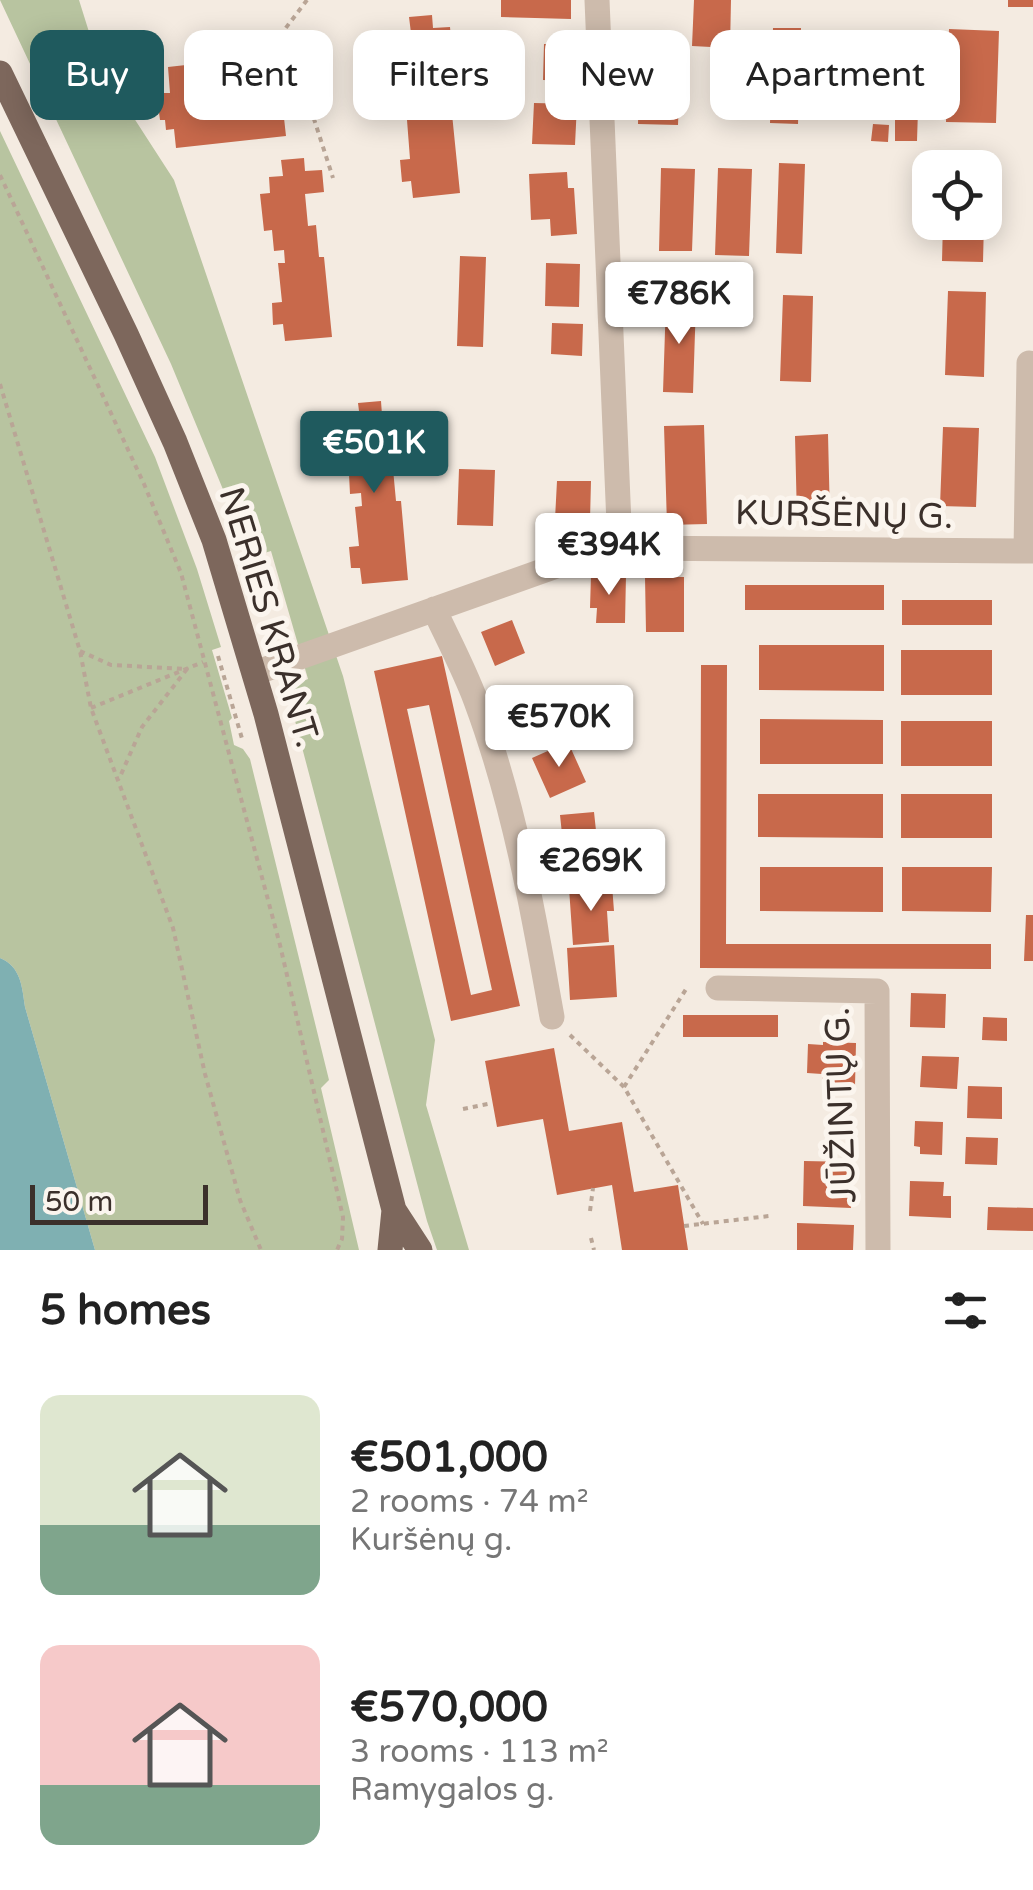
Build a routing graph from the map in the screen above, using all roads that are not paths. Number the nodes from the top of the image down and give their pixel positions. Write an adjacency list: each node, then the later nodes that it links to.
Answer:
1 (597, 0): 4 (street)
2 (0, 73): 7 (main road, NERIES KRANT.)
3 (1029, 364): 5 (street)
4 (620, 548): 5 (street, KURŠĖNŲ G.); 6 (street, KURŠĖNŲ G.)
5 (1030, 552)
6 (434, 609): 7 (street, KURŠĖNŲ G.); 9 (street)
7 (255, 673): 10 (main road, NERIES KRANT.)
8 (718, 988): 13 (street, JŪŽINTŲ G.)
9 (552, 1017)
10 (394, 1210): 11 (main road, NERIES KRANT.); 12 (main road, NERIES KRANT.)
11 (390, 1250)
12 (420, 1250)
13 (878, 1250)

